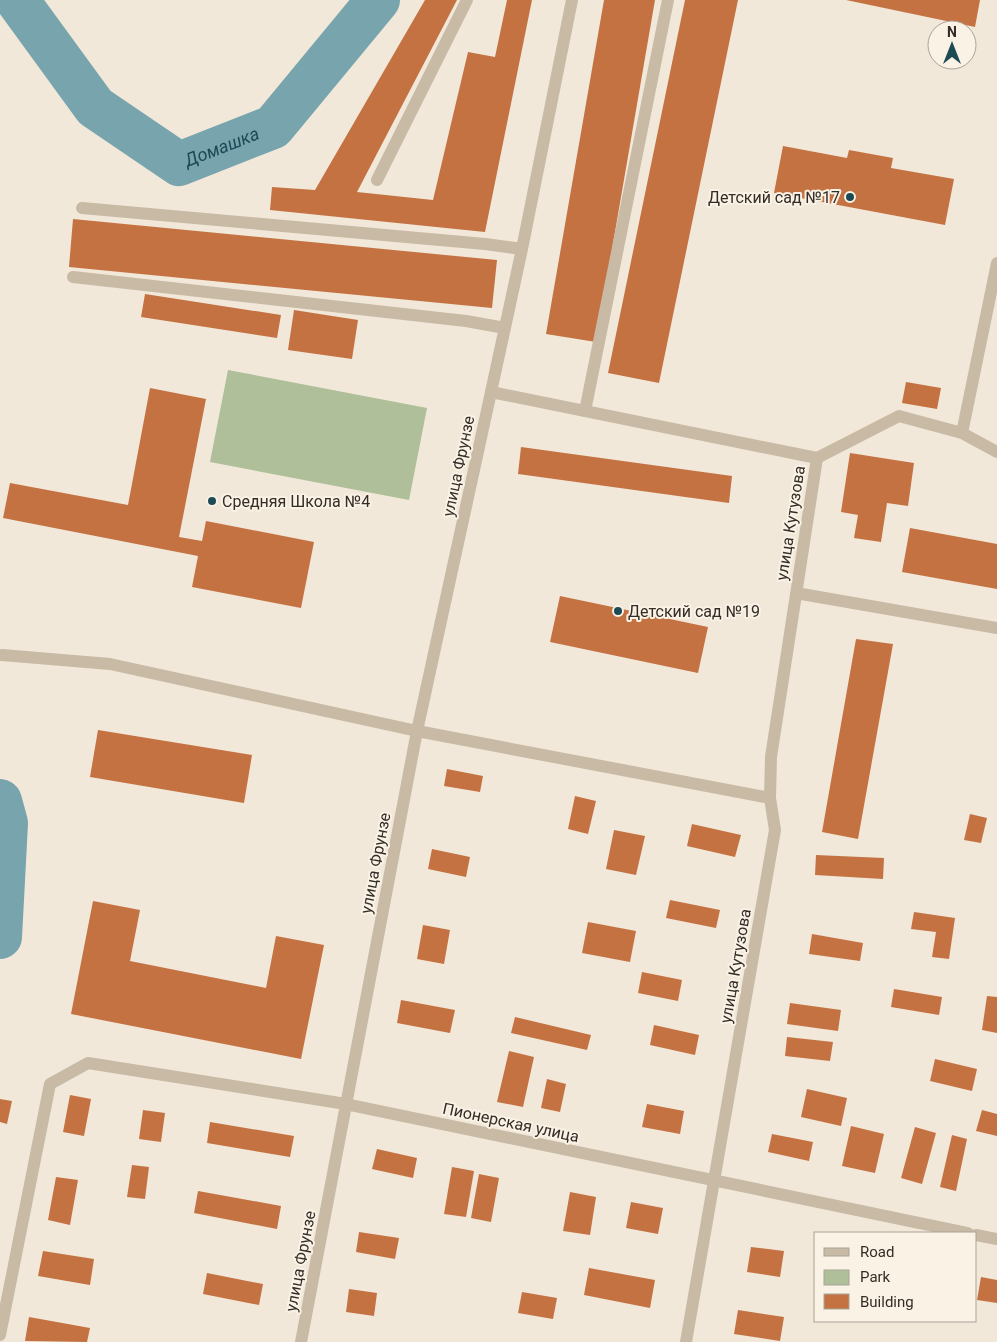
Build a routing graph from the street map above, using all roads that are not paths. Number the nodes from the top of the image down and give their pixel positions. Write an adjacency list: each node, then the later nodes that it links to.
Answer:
1 (467, 0): 4 (street)
2 (572, 0): 6 (street, улица Фрунзе)
3 (668, 0): 11 (street)
4 (377, 180)
5 (82, 208): 6 (street)
6 (522, 249): 9 (street, улица Фрунзе)
7 (997, 263): 12 (street)
8 (73, 277): 9 (street)
9 (505, 328): 10 (street, улица Фрунзе)
10 (491, 392): 11 (street); 18 (street, улица Фрунзе)
11 (585, 411): 14 (street)
12 (962, 433): 13 (street); 14 (street)
13 (997, 452)
14 (816, 458): 15 (street, улица Кутузова)
15 (796, 593): 16 (street, улица Кутузова); 19 (street, улица Кутузова)
16 (997, 628)
17 (2, 655): 18 (street)
18 (417, 731): 19 (street); 20 (street, улица Фрунзе)
19 (770, 798): 21 (street, улица Кутузова)
20 (346, 1104): 21 (street, Пионерская улица); 25 (street, Пионерская улица); 26 (street, улица Фрунзе)
21 (715, 1181): 22 (street, Пионерская улица); 27 (street, улица Кутузова)
22 (963, 1232)
23 (977, 1235): 24 (street)
24 (997, 1239)
25 (0, 1335)
26 (301, 1342)
27 (686, 1342)

